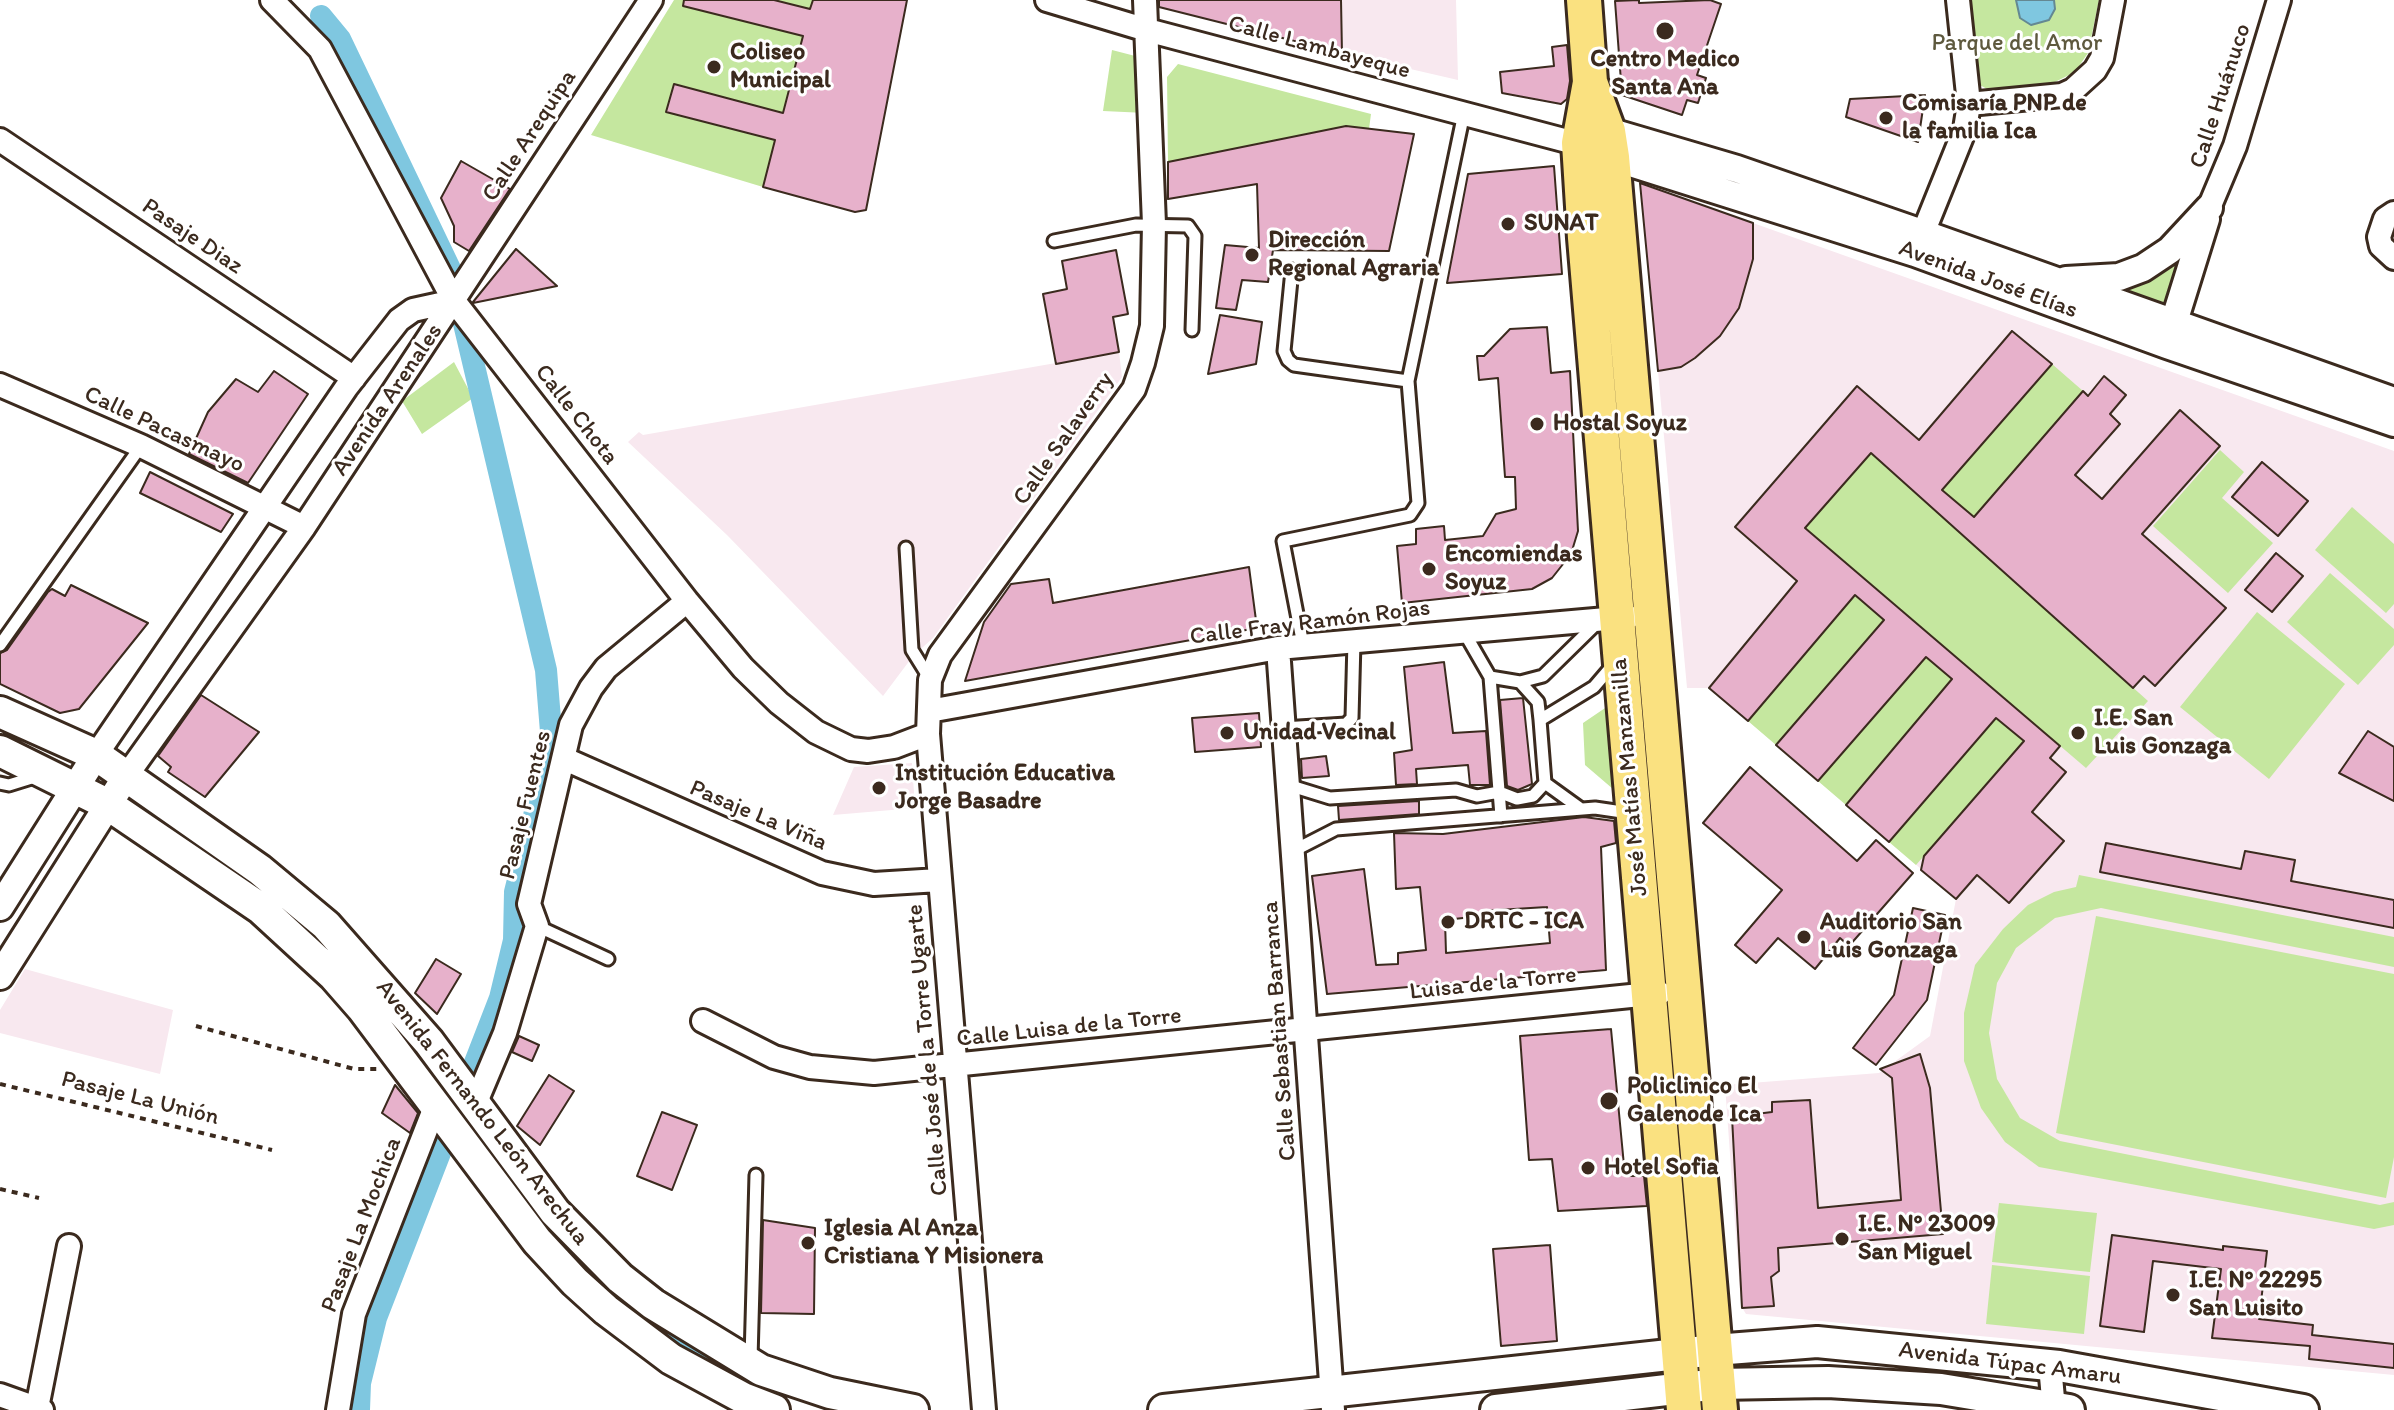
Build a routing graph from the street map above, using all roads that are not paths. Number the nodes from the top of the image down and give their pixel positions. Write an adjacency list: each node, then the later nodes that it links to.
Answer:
1 (272, 0): 22 (street, Calle Chota)
2 (651, 0): 22 (street, Calle Arequipa)
3 (1047, 0): 9 (street, Calle Lambayeque)
4 (1145, 0): 9 (street, Calle Salaverry)
5 (1584, 0): 13 (main road)
6 (1958, 0): 10 (street)
7 (2113, 0): 10 (street)
8 (2279, 0): 14 (street, Calle Huánuco)
9 (1147, 30): 11 (street, Calle Lambayeque); 16 (street, Calle Salaverry)
10 (1969, 104): 18 (street)
11 (1464, 113): 13 (street, Calle Lambayeque); 26 (lane)
12 (0, 140): 25 (street, Pasaje Diaz)
13 (1600, 143): 18 (street, Avenida José Elías); 35 (main road, José Matías Manzanilla); 36 (main road, José Matías Manzanilla)
14 (2209, 208): 21 (street); 24 (street)
15 (2394, 213): 19 (street)
16 (1154, 224): 17 (lane); 23 (lane); 44 (street, Calle Salaverry)
17 (1054, 241)
18 (1918, 243): 21 (street, Avenida José Elías); 24 (street, Avenida José Elías)
19 (2394, 258)
20 (1292, 270): 26 (lane)
21 (2049, 279): 24 (street, Avenida José Elías)
22 (454, 301): 25 (street, Avenida Arenales); 32 (street, Avenida Arenales); 34 (street, Calle Chota)
23 (1192, 330)
24 (2170, 334): 28 (street, Avenida José Elías); 29 (street, Avenida José Elías)
25 (354, 378): 31 (street, Avenida Arenales)
26 (1408, 381): 40 (lane)
27 (0, 385): 30 (street, Calle Pacasmayo)
28 (2394, 401)
29 (2394, 423)
30 (141, 446): 31 (street, Calle Pacasmayo); 39 (lane)
31 (266, 505): 32 (street, Calle Pacasmayo); 52 (street, Avenida Arenales)
32 (304, 527): 55 (street, Avenida Arenales)
33 (906, 548): 44 (lane)
34 (687, 601): 50 (street, Calle Chota); 53 (street, Pasaje Fuentes)
35 (1654, 615): 36 (street, Calle Fray Ramón Rojas); 71 (main road, José Matías Manzanilla)
36 (1609, 618): 37 (street, Calle Fray Ramón Rojas); 42 (main road, José Matías Manzanilla); 45 (lane)
37 (1464, 631): 38 (street, Calle Fray Ramón Rojas); 43 (lane)
38 (1354, 641): 40 (street, Calle Fray Ramón Rojas); 49 (lane)
39 (0, 645)
40 (1303, 645): 41 (street, Calle Fray Ramón Rojas)
41 (1278, 648): 46 (street, Calle Fray Ramón Rojas); 49 (street, Calle Sebastian Barranca)
42 (1620, 656): 48 (lane); 64 (main road, José Matías Manzanilla)
43 (1490, 677): 45 (lane); 60 (lane)
44 (930, 680): 46 (street, Calle Salaverry)
45 (1520, 682): 48 (lane)
46 (929, 711): 50 (street, Calle Salaverry)
47 (0, 712): 52 (main road)
48 (1540, 720): 57 (lane)
49 (1283, 728): 58 (street, Calle Sebastian Barranca)
50 (928, 734): 66 (street, Calle José de la Torre Ugarte)
51 (0, 751): 54 (main road)
52 (96, 755): 55 (main road, Avenida Fernando León Arechua); 59 (street, Avenida Arenales)
53 (565, 759): 66 (street, Pasaje La Viña); 68 (street, Pasaje Fuentes)
54 (47, 773): 56 (lane); 59 (main road)
55 (127, 775): 61 (street, Avenida Arenales); 76 (main road, Avenida Fernando León Arechua)
56 (0, 783)
57 (1545, 783): 60 (lane); 62 (lane)
58 (1288, 785): 60 (lane); 65 (street, Calle Sebastian Barranca)
59 (75, 786): 61 (main road, Avenida Fernando León Arechua); 67 (street, Avenida Arenales)
60 (1499, 792): 63 (lane)
61 (107, 804): 70 (street, Avenida Arenales); 77 (main road, Avenida Fernando León Arechua)
62 (1581, 809): 63 (lane); 64 (lane)
63 (1501, 816): 65 (lane)
64 (1634, 822): 72 (main road, José Matías Manzanilla)
65 (1293, 851): 74 (street, Calle Sebastian Barranca)
66 (939, 880): 75 (street, Calle José de la Torre Ugarte)
67 (0, 907)
68 (537, 926): 69 (lane); 76 (street, Pasaje Fuentes)
69 (608, 959)
70 (0, 976)
71 (1685, 990): 72 (street, Luisa de la Torre); 80 (main road, José Matías Manzanilla)
72 (1649, 994): 74 (street, Luisa de la Torre); 81 (main road, José Matías Manzanilla)
73 (703, 1021): 75 (street, Calle Luisa de la Torre)
74 (1305, 1029): 75 (street, Calle Luisa de la Torre); 87 (street, Calle Sebastian Barranca)
75 (955, 1066): 93 (street, Calle José de la Torre Ugarte)
76 (476, 1102): 82 (main road, Avenida Fernando León Arechua)
77 (435, 1107): 90 (street, Pasaje La Mochica); 91 (main road, Avenida Fernando León Arechua)
78 (756, 1175): 82 (lane)
79 (69, 1246): 88 (street)
80 (1715, 1350): 81 (main road); 83 (main road, Avenida Túpac Amaru); 85 (main road, José Matías Manzanilla)
81 (1679, 1354): 86 (main road, José Matías Manzanilla); 87 (main road)
82 (751, 1365): 92 (main road, Avenida Fernando León Arechua)
83 (2050, 1365): 89 (street); 96 (main road, Avenida Túpac Amaru)
84 (0, 1395): 88 (street)
85 (1719, 1397): 86 (main road); 89 (main road, Avenida Túpac Amaru)
86 (1683, 1399): 95 (main road)
87 (1333, 1402): 94 (main road)
88 (40, 1409)
89 (2059, 1409)
90 (338, 1410)
91 (774, 1410)
92 (913, 1410)
93 (984, 1410)
94 (1164, 1410)
95 (1496, 1410)
96 (2303, 1410)

